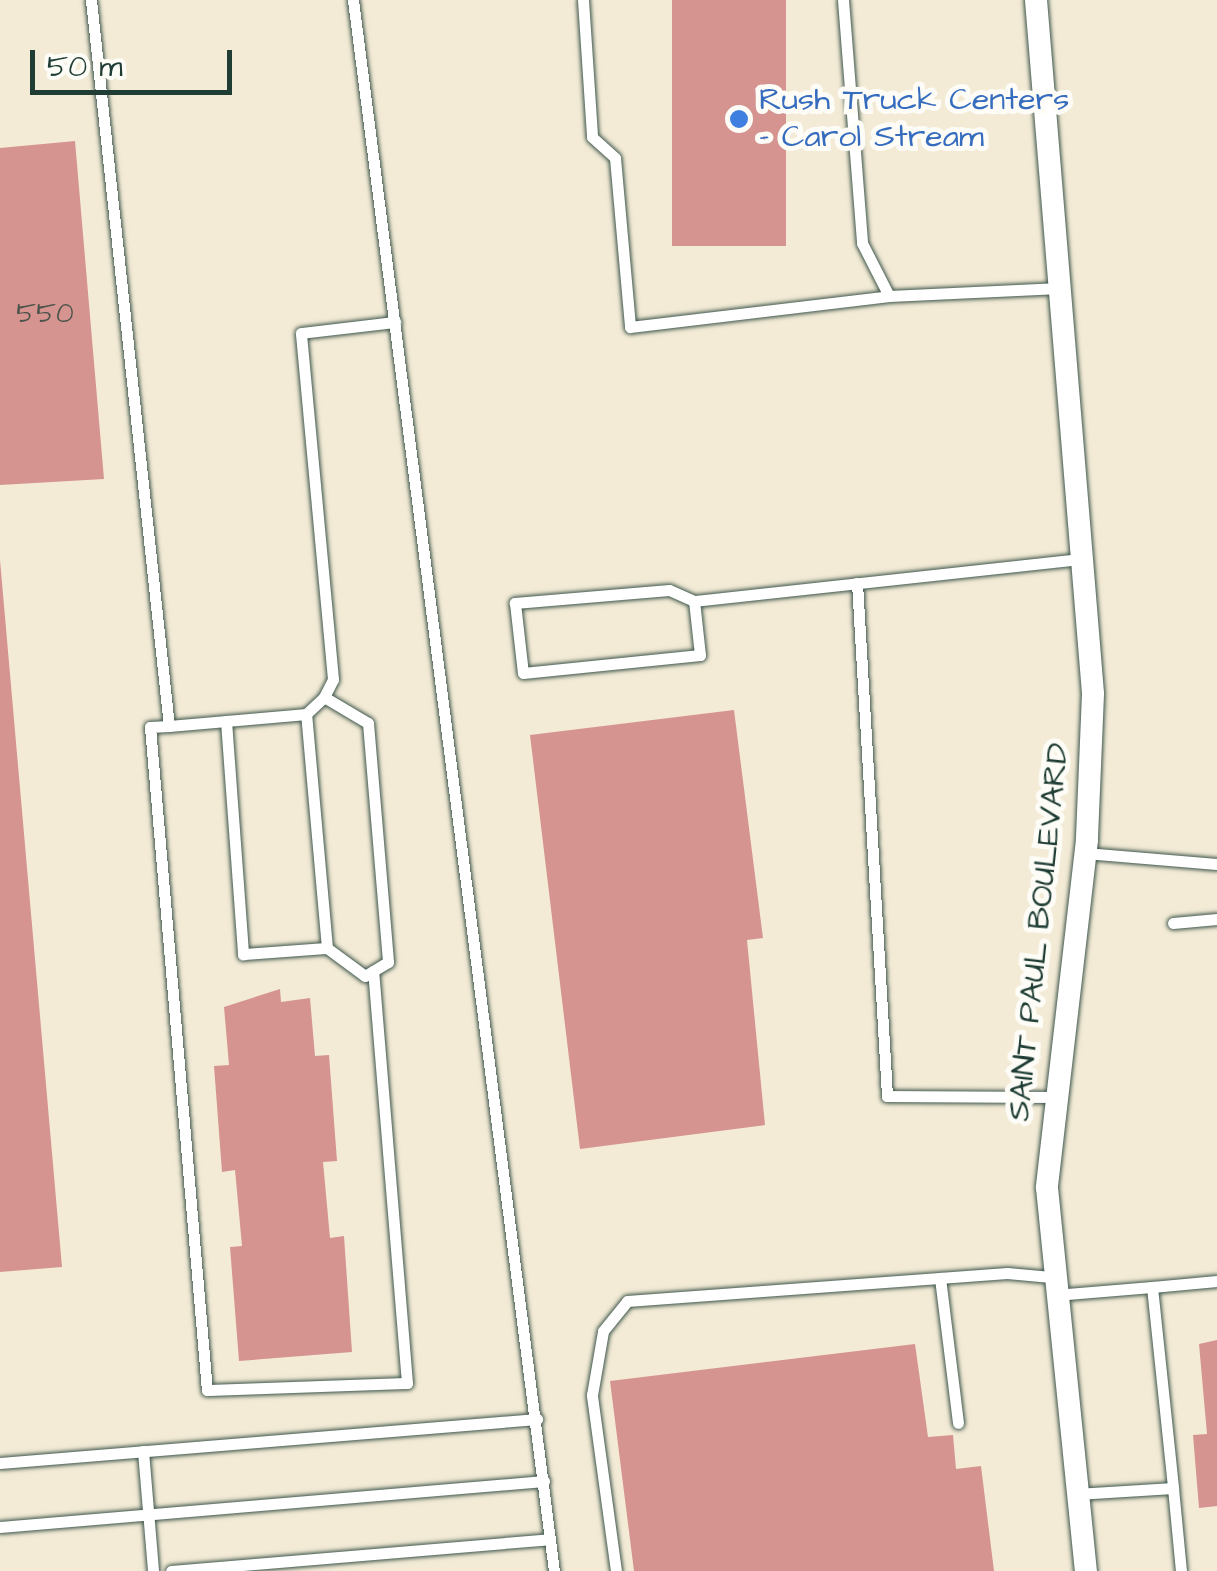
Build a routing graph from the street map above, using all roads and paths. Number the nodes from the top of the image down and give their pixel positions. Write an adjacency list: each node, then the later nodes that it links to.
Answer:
1 (91, 0): 15 (lane)
2 (353, 0): 8 (lane)
3 (582, 0): 7 (lane)
4 (843, 0): 7 (lane)
5 (1036, 0): 6 (street, SAINT PAUL BOULEVARD)
6 (1060, 288): 7 (lane); 9 (street, SAINT PAUL BOULEVARD)
7 (889, 296)
8 (395, 322): 12 (lane); 27 (lane)
9 (1084, 558): 10 (lane); 16 (street, SAINT PAUL BOULEVARD)
10 (858, 584): 11 (lane); 22 (lane)
11 (694, 602): 11 (lane)
12 (324, 697): 13 (lane); 21 (lane)
13 (306, 714): 14 (lane); 20 (lane)
14 (226, 721): 15 (lane); 20 (lane)
15 (168, 726): 21 (lane)
16 (1085, 853): 17 (lane); 22 (street, SAINT PAUL BOULEVARD)
17 (1217, 864)
18 (1217, 919): 19 (lane)
19 (1174, 923)
20 (327, 948): 21 (lane)
21 (373, 971)
22 (1051, 1098): 25 (street, SAINT PAUL BOULEVARD)
23 (940, 1278): 25 (lane); 28 (lane); 40 (lane)
24 (1217, 1281): 26 (lane)
25 (1052, 1286): 26 (lane); 33 (street, SAINT PAUL BOULEVARD)
26 (1152, 1287): 32 (lane)
27 (537, 1419): 29 (lane); 31 (lane)
28 (958, 1423)
29 (144, 1452): 30 (lane); 34 (lane)
30 (0, 1463)
31 (544, 1481): 34 (lane); 36 (lane)
32 (1172, 1488): 33 (lane); 42 (lane)
33 (1076, 1494): 41 (street, SAINT PAUL BOULEVARD)
34 (148, 1514): 35 (lane); 37 (lane)
35 (0, 1527)
36 (550, 1539): 38 (lane); 39 (lane)
37 (154, 1571)
38 (171, 1571)
39 (554, 1571)
40 (616, 1571)
41 (1086, 1571)
42 (1181, 1571)

